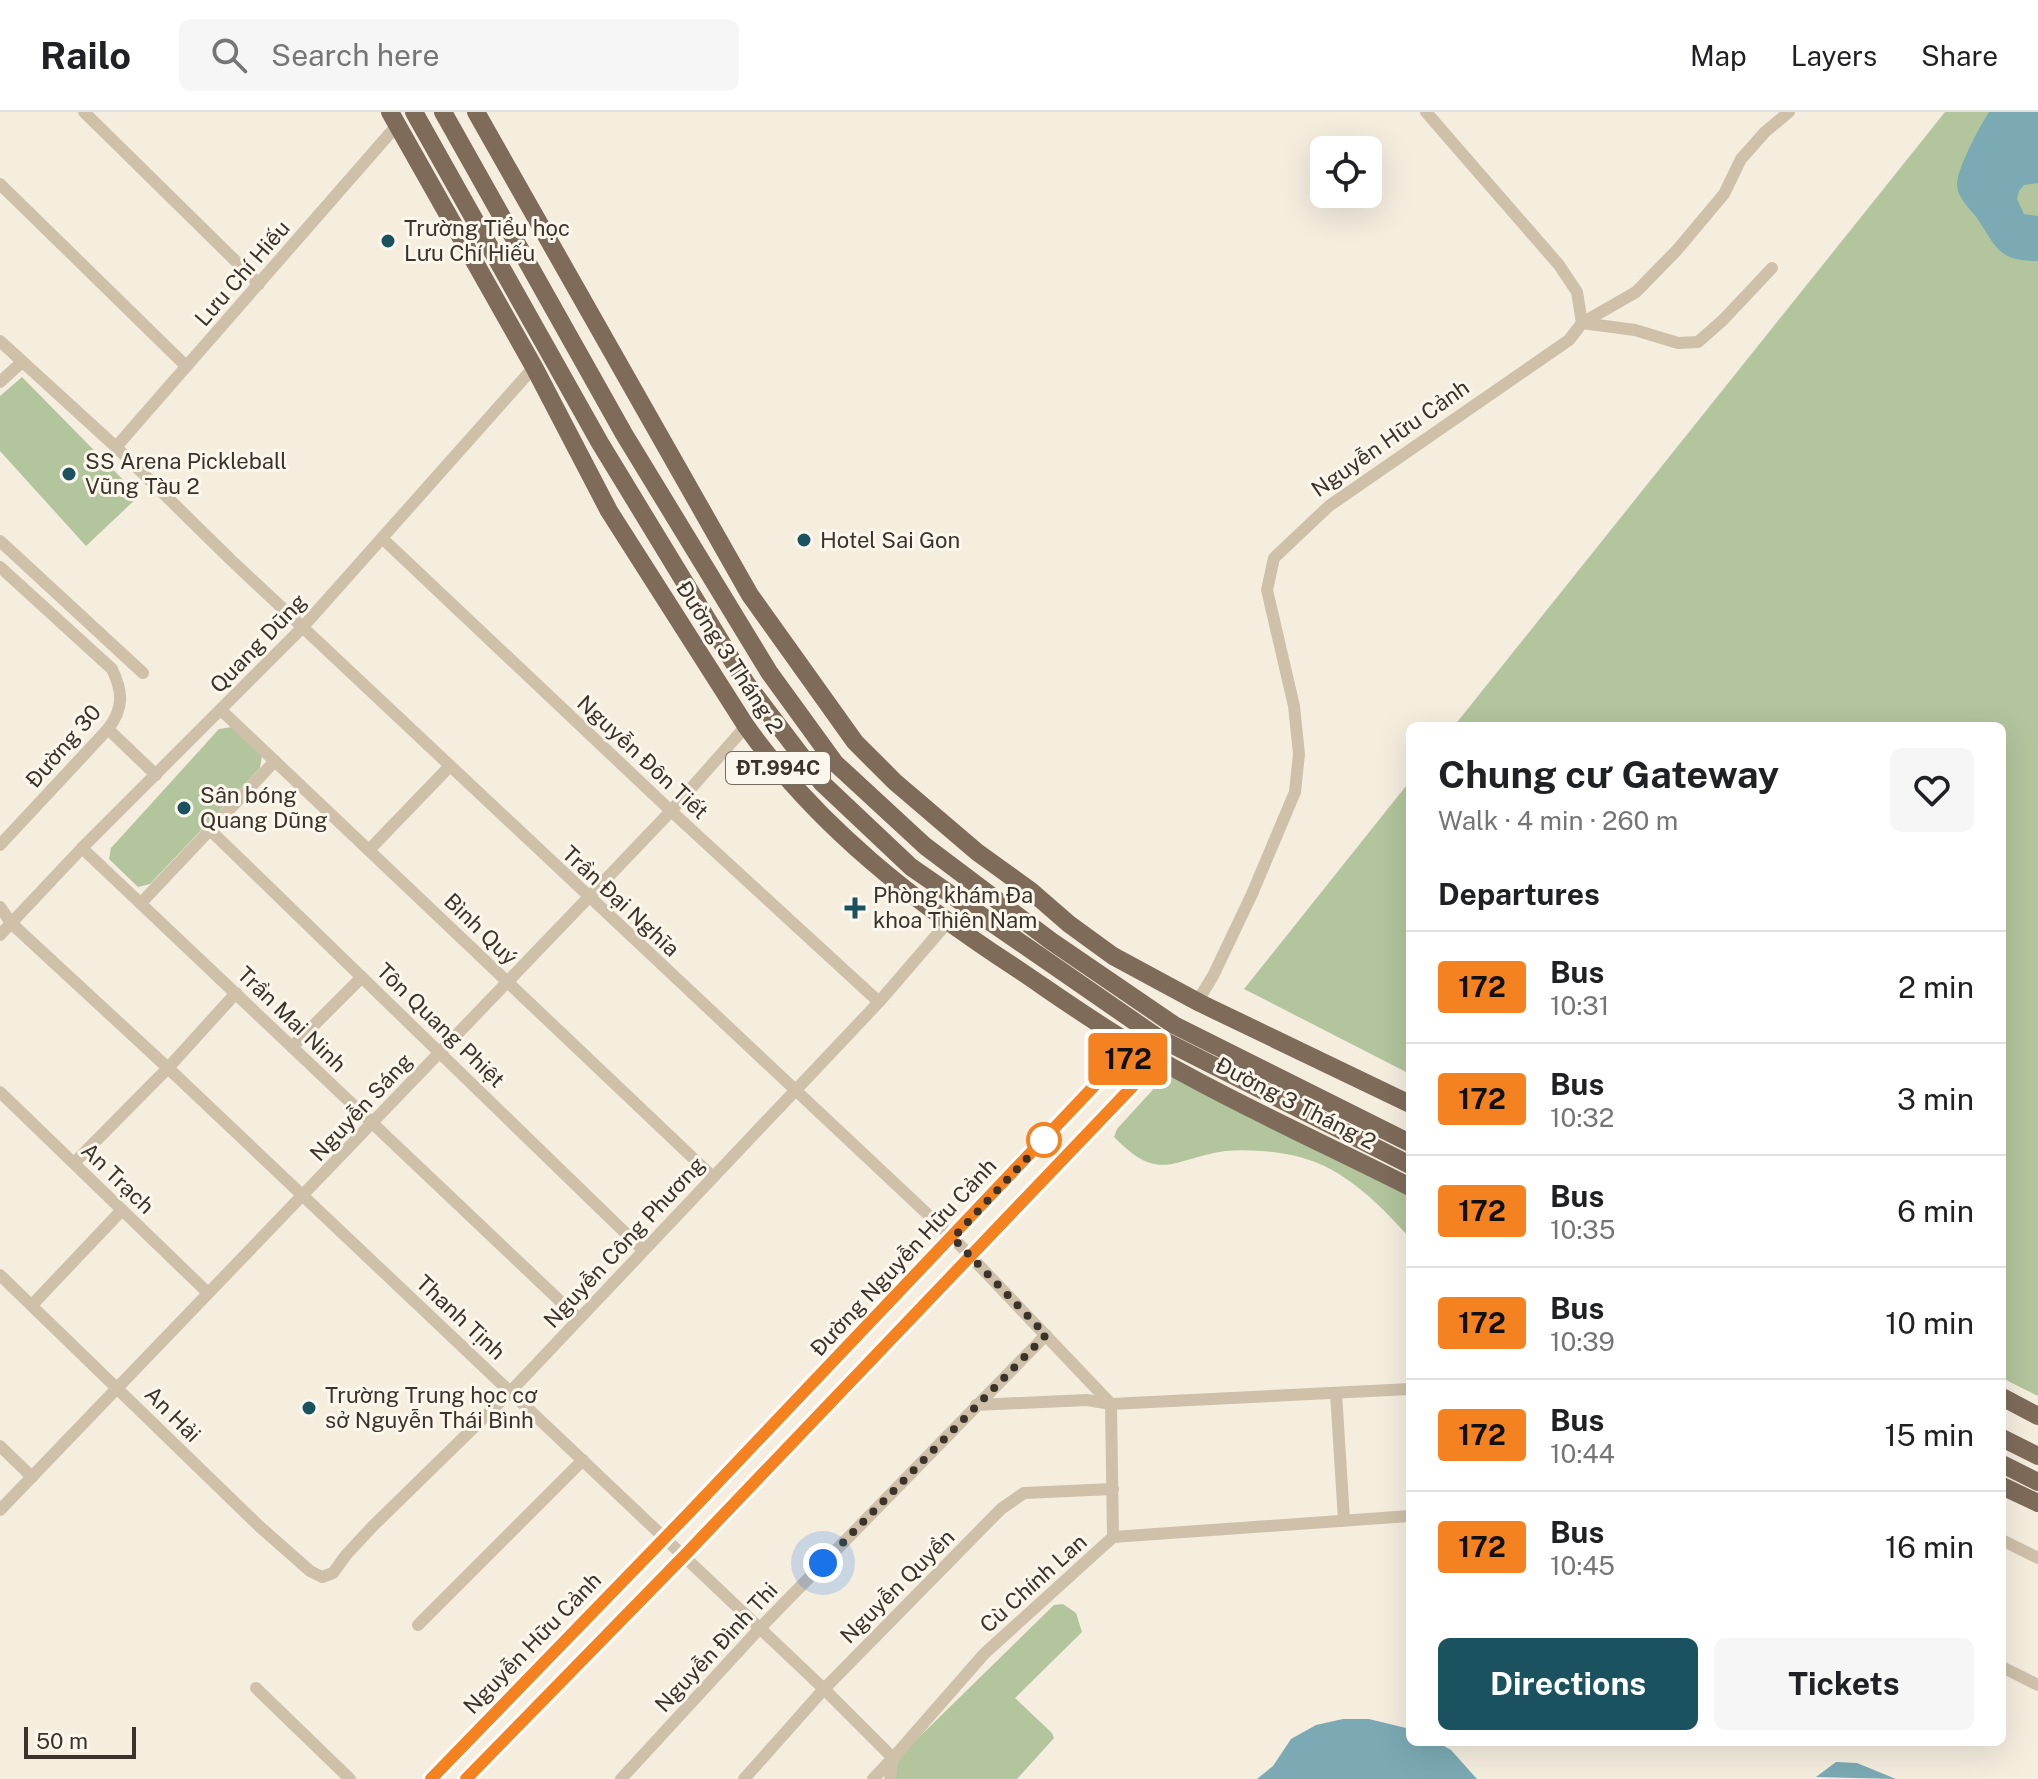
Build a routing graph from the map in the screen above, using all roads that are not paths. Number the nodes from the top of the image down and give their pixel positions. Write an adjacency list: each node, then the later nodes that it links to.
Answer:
1 (84, 112): 9 (street)
2 (443, 112): 29 (main road, Đường 3 Tháng 2 / ĐT.994C)
3 (476, 112): 28 (main road, ĐT.994C)
4 (1426, 112): 10 (street)
5 (1789, 112): 10 (street, Nguyễn Hữu Cảnh)
6 (403, 115): 9 (street, Lưu Chí Hiếu); 14 (main road, Đường 3 Tháng 2 / ĐT.994C); 47 (main road, Đường 3 Tháng 2 / ĐT.994C)
7 (0, 184): 13 (street)
8 (1772, 268): 10 (street)
9 (259, 284): 13 (street, Lưu Chí Hiếu)
10 (1582, 323): 45 (street, Nguyễn Hữu Cảnh)
11 (0, 341): 12 (street, Trần Đại Nghĩa)
12 (22, 362): 15 (street); 16 (street, Trần Đại Nghĩa)
13 (186, 366): 16 (street, Lưu Chí Hiếu)
14 (534, 367): 17 (street, Quang Dũng); 23 (main road, Đường 3 Tháng 2 / ĐT.994C)
15 (0, 382)
16 (116, 447): 20 (street, Trần Đại Nghĩa)
17 (383, 539): 20 (street, Quang Dũng); 30 (street, Nguyễn Đôn Tiết)
18 (0, 541): 21 (street)
19 (0, 567): 24 (street, Đường 30)
20 (302, 628): 22 (street, Quang Dũng); 26 (street, Trần Đại Nghĩa)
21 (143, 673)
22 (221, 710): 25 (street, Bình Quý); 27 (street, Quang Dũng)
23 (746, 726): 30 (street, Nguyễn Sáng); 39 (main road, Đường 3 Tháng 2 / ĐT.994C)
24 (108, 729): 27 (street); 32 (street, Đường 30)
25 (275, 761): 31 (street); 34 (street, Bình Quý)
26 (449, 767): 34 (street); 35 (street, Trần Đại Nghĩa)
27 (156, 775): 33 (street, Quang Dũng)
28 (889, 776): 29 (main road); 45 (main road, ĐT.994C)
29 (872, 797): 46 (main road, Đường 3 Tháng 2 / ĐT.994C)
30 (671, 811): 35 (street, Nguyễn Sáng); 44 (street, Nguyễn Đôn Tiết)
31 (210, 830): 36 (street); 41 (street, Tôn Quang Phiệt)
32 (0, 845)
33 (82, 848): 36 (street, Trần Mai Ninh); 38 (street, Quang Dũng)
34 (369, 850): 42 (street, Bình Quý)
35 (588, 898): 42 (street, Nguyễn Sáng); 52 (street, Trần Đại Nghĩa)
36 (141, 903): 43 (street, Trần Mai Ninh)
37 (0, 907): 38 (street, Thanh Tịnh)
38 (11, 923): 40 (street, Quang Dũng); 51 (street, Thanh Tịnh)
39 (947, 923): 44 (street, Nguyễn Công Phương); 50 (main road, Đường 3 Tháng 2 / ĐT.994C)
40 (0, 935)
41 (362, 977): 48 (street); 49 (street, Tôn Quang Phiệt)
42 (507, 981): 49 (street, Nguyễn Sáng); 59 (street, Bình Quý)
43 (236, 993): 48 (street, Trần Mai Ninh); 51 (street)
44 (879, 1002): 52 (street, Nguyễn Công Phương)
45 (1197, 1002): 46 (main road); 54 (main road, ĐT.994C)
46 (1172, 1024): 47 (main road); 56 (main road, Đường 3 Tháng 2 / ĐT.994C)
47 (1158, 1038): 50 (main road); 58 (main road, Đường 3 Tháng 2 / ĐT.994C)
48 (292, 1047): 55 (street, Trần Mai Ninh)
49 (440, 1052): 55 (street, Nguyễn Sáng); 64 (street, Tôn Quang Phiệt)
50 (1140, 1054): 60 (main road, Đường 3 Tháng 2 / ĐT.994C); 63 (main road, Đường Nguyễn Hữu Cảnh); 65 (main road, Đường Nguyễn Hữu Cảnh)
51 (168, 1068): 57 (street); 61 (street, Thanh Tịnh)
52 (796, 1091): 59 (street, Nguyễn Công Phương); 63 (street, Trần Đại Nghĩa)
53 (0, 1092): 57 (street, An Trạch)
54 (1406, 1102)
55 (372, 1123): 61 (street, Nguyễn Sáng); 69 (street, Trần Mai Ninh)
56 (1406, 1141)
57 (74, 1163): 62 (street, An Trạch)
58 (1406, 1163)
59 (713, 1177): 64 (street, Nguyễn Công Phương)
60 (1406, 1185)
61 (304, 1196): 67 (street, Nguyễn Sáng); 73 (street, Thanh Tịnh)
62 (122, 1210): 67 (street, An Trạch); 68 (street)
63 (953, 1238): 65 (street, Trần Đại Nghĩa); 93 (main road, Đường Nguyễn Hữu Cảnh)
64 (643, 1250): 69 (street, Nguyễn Công Phương)
65 (970, 1256): 70 (street, Trần Đại Nghĩa); 95 (main road, Đường Nguyễn Hữu Cảnh)
66 (0, 1275): 68 (street, An Hải)
67 (208, 1293): 71 (street, Nguyễn Sáng)
68 (32, 1305): 71 (street, An Hải)
69 (578, 1318): 73 (street, Nguyễn Công Phương)
70 (1046, 1335): 76 (street, Trần Đại Nghĩa); 77 (street, Nguyễn Đình Thi)
71 (118, 1387): 84 (street, Nguyễn Sáng); 97 (street, An Hải)
72 (1406, 1389): 74 (street)
73 (510, 1392): 82 (street, Thanh Tịnh); 97 (street, Nguyễn Công Phương)
74 (1336, 1393): 76 (street); 91 (street)
75 (2006, 1399): 78 (main road)
76 (1111, 1404): 77 (street); 87 (street)
77 (976, 1405): 99 (street, Nguyễn Đình Thi)
78 (2038, 1416)
79 (2006, 1440): 81 (main road)
80 (0, 1446): 84 (street)
81 (2038, 1456)
82 (583, 1460): 93 (street, Thanh Tịnh); 98 (street)
83 (2006, 1466): 85 (main road)
84 (32, 1477): 89 (street, Nguyễn Sáng)
85 (2038, 1482)
86 (2006, 1488): 88 (main road)
87 (1113, 1489): 92 (street); 103 (street, Nguyễn Quyền)
88 (2038, 1503)
89 (0, 1510)
90 (1406, 1516): 91 (street, Cù Chính Lan)
91 (1344, 1520): 92 (street, Cù Chính Lan)
92 (1113, 1537): 104 (street, Cù Chính Lan)
93 (665, 1538): 95 (street, Thanh Tịnh); 106 (main road, Nguyễn Hữu Cảnh)
94 (2006, 1542): 96 (street)
95 (684, 1556): 99 (street, Thanh Tịnh)
96 (2038, 1558)
97 (322, 1577)
98 (418, 1625)
99 (760, 1628): 103 (street, Thanh Tịnh); 107 (street, Nguyễn Đình Thi)
100 (2006, 1669): 101 (street)
101 (2038, 1685)
102 (256, 1688): 105 (street)
103 (824, 1689): 104 (street, Thanh Tịnh); 108 (street, Nguyễn Quyền)
104 (893, 1758): 109 (street, Cù Chính Lan); 110 (street)
105 (350, 1779)
106 (431, 1779)
107 (621, 1779)
108 (744, 1779)
109 (873, 1779)
110 (890, 1779)

